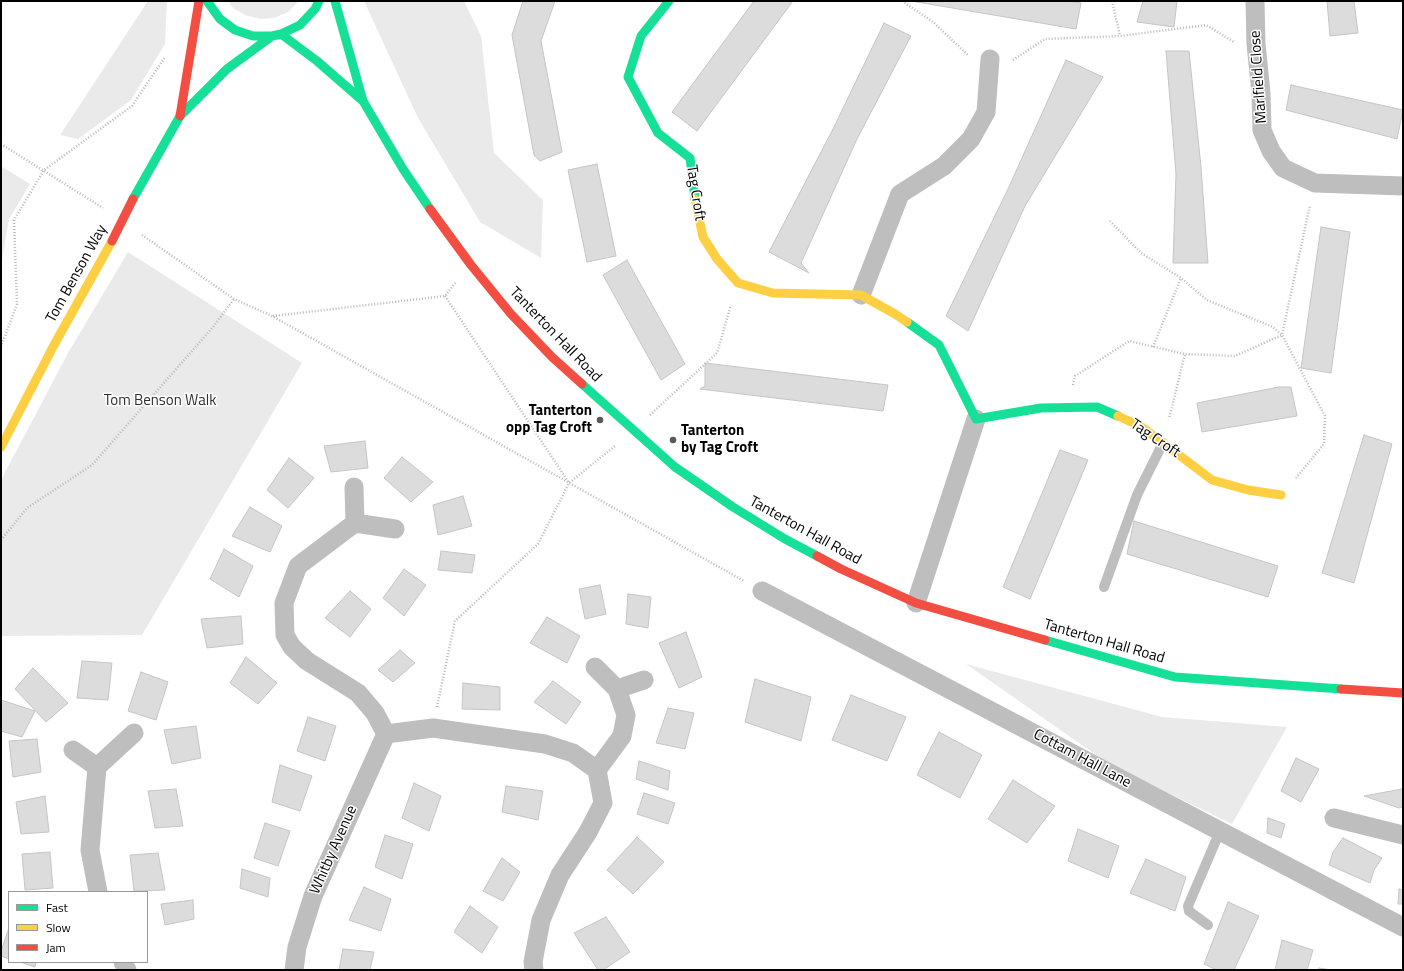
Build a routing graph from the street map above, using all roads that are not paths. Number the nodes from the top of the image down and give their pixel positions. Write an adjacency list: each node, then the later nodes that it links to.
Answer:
1 (199, 1): 10 (street, Tom Benson Way)
2 (207, 1): 7 (street)
3 (319, 1): 7 (street, Tom Benson Way)
4 (336, 1): 9 (street, Tanterton Hall Road)
5 (669, 1): 12 (street, Tag Croft)
6 (1255, 1): 11 (street, Marlfield Close)
7 (276, 35): 9 (street, Tanterton Hall Road); 10 (street, Tom Benson Way)
8 (989, 67): 12 (street)
9 (363, 101): 22 (street, Tanterton Hall Road)
10 (180, 116): 15 (street, Tom Benson Way, bridge)
11 (1403, 186)
12 (861, 294): 13 (street, Tag Croft)
13 (976, 419): 14 (street, Tag Croft); 22 (street)
14 (1163, 443): 17 (street, Tag Croft); 20 (lane)
15 (1, 446)
16 (354, 487): 18 (street)
17 (1281, 495)
18 (354, 523): 19 (street); 28 (street)
19 (395, 529)
20 (1104, 586)
21 (762, 591): 33 (street, Cottam Hall Lane)
22 (916, 604): 26 (street, Tanterton Hall Road)
23 (595, 667): 25 (street)
24 (644, 680): 25 (street)
25 (618, 689): 31 (street)
26 (1403, 692)
27 (134, 733): 30 (street)
28 (386, 734): 31 (street); 38 (street, Whitby Avenue)
29 (73, 750): 30 (street)
30 (97, 767): 35 (street)
31 (597, 770): 39 (street)
32 (1334, 818): 34 (street)
33 (1220, 831): 36 (lane); 37 (street, Cottam Hall Lane)
34 (1403, 835)
35 (98, 891)
36 (1208, 925)
37 (1403, 927)
38 (294, 970)
39 (534, 970)

